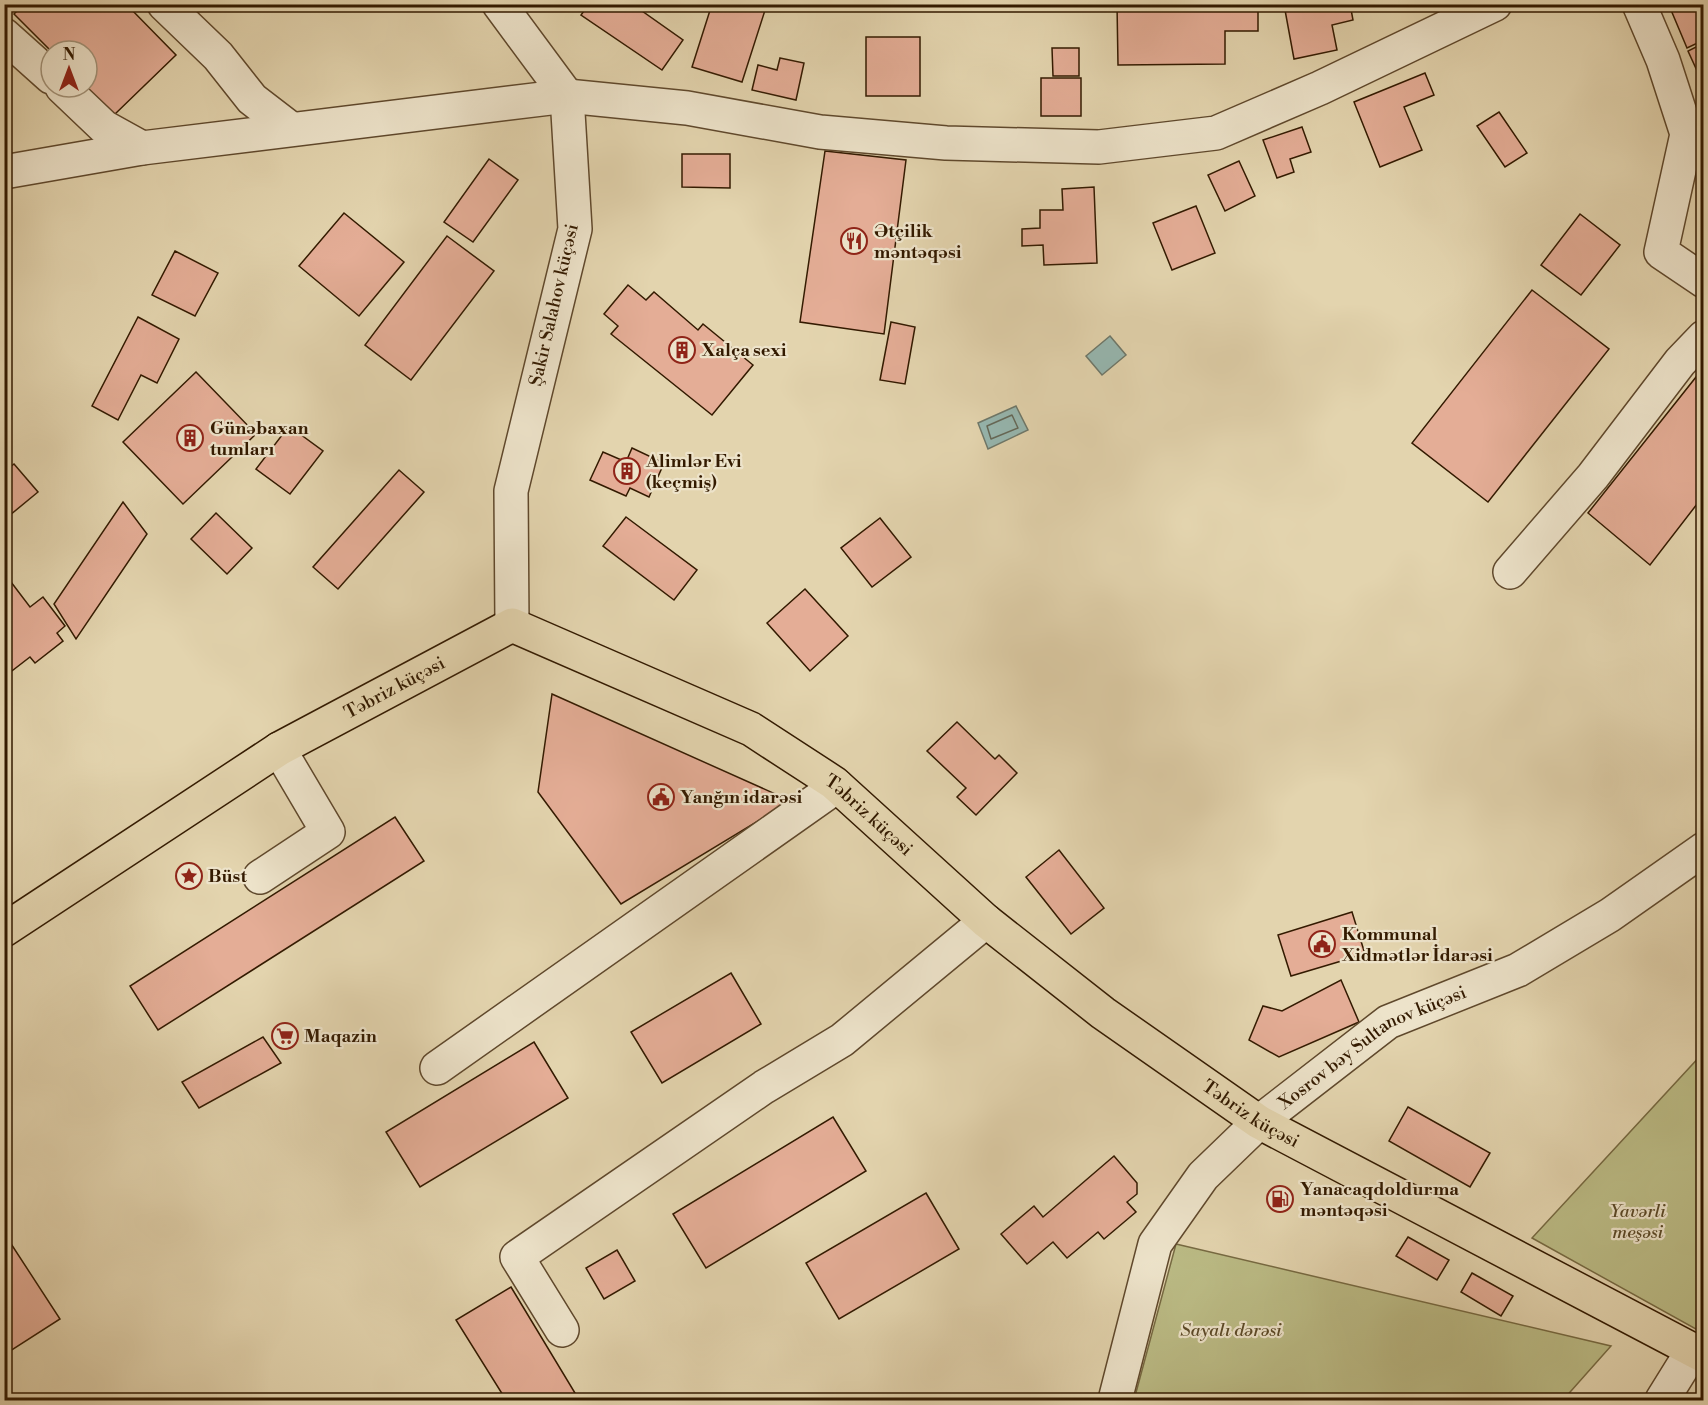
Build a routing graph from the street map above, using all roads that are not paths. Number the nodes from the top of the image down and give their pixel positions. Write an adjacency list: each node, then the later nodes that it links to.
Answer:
1 (164, 4): 9 (street)
2 (499, 4): 7 (street)
3 (1494, 4): 7 (street)
4 (1639, 4): 12 (street)
5 (4, 35): 6 (street)
6 (39, 66)
7 (567, 96): 9 (street); 15 (street, Şakir Salahov küçəsi)
8 (75, 99): 10 (street)
9 (291, 129): 10 (street)
10 (142, 148): 11 (street)
11 (4, 172)
12 (1704, 281)
13 (1704, 337): 14 (street)
14 (1510, 572)
15 (512, 625): 16 (main road, Təbriz küçəsi); 17 (main road, Təbriz küçəsi)
16 (279, 749): 19 (street); 21 (main road, Təbriz küçəsi)
17 (837, 786): 20 (main road, Təbriz küçəsi); 22 (street)
18 (1704, 849): 23 (street, Xosrov bəy Sultanov küçəsi)
19 (260, 877)
20 (986, 921): 23 (main road, Təbriz küçəsi); 24 (street)
21 (4, 930)
22 (437, 1068)
23 (1259, 1122): 25 (main road, Təbriz küçəsi); 26 (street, Xosrov bəy Sultanov küçəsi)
24 (562, 1330)
25 (1698, 1353): 27 (street)
26 (1115, 1401)
27 (1662, 1401)

